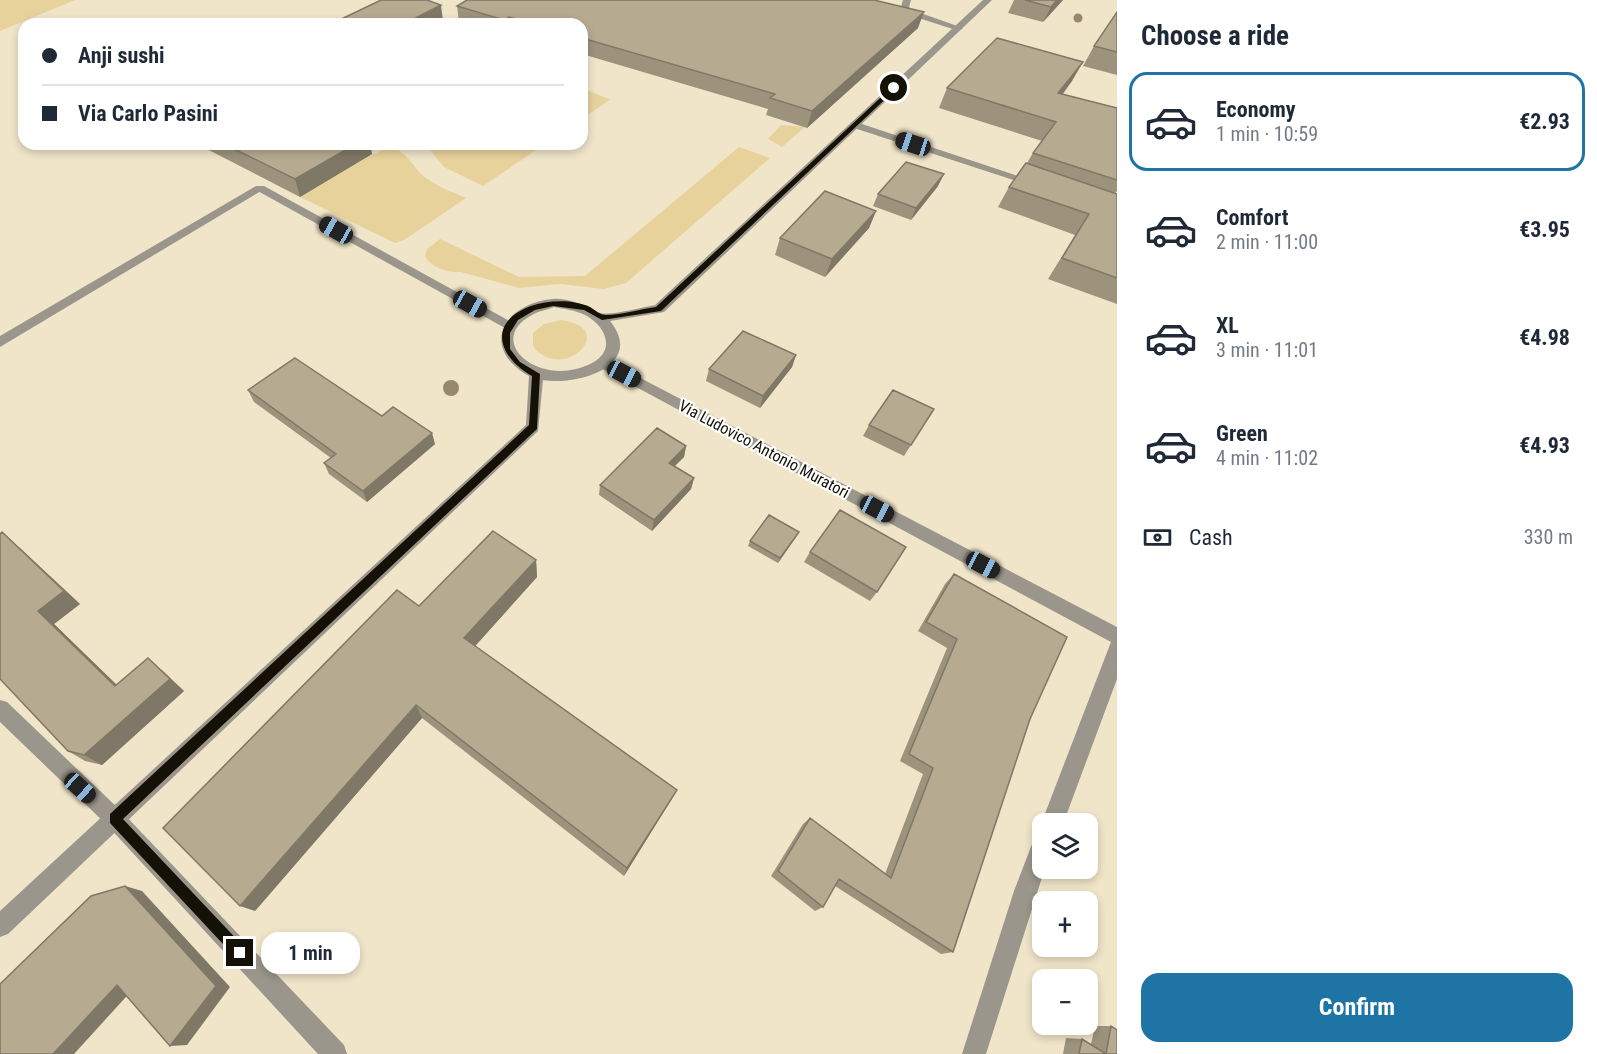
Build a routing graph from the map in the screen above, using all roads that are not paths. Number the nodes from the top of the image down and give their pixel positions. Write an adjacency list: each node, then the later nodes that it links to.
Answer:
1 (907, 0): 3 (street)
2 (985, 3): 3 (street)
3 (958, 27): 4 (street)
4 (855, 125): 5 (street); 6 (street)
5 (1049, 189)
6 (602, 318): 7 (street); 9 (street)
7 (510, 325): 8 (street); 10 (street)
8 (0, 342)
9 (602, 363): 10 (street); 11 (street, Via Ludovico Antonio Muratori)
10 (536, 374): 15 (street)
11 (1117, 636)
12 (1117, 648): 14 (street)
13 (0, 709): 15 (street)
14 (1056, 813)
15 (114, 818): 17 (street); 18 (street)
16 (1032, 873): 19 (street)
17 (0, 926)
18 (335, 1054)
19 (974, 1054)

